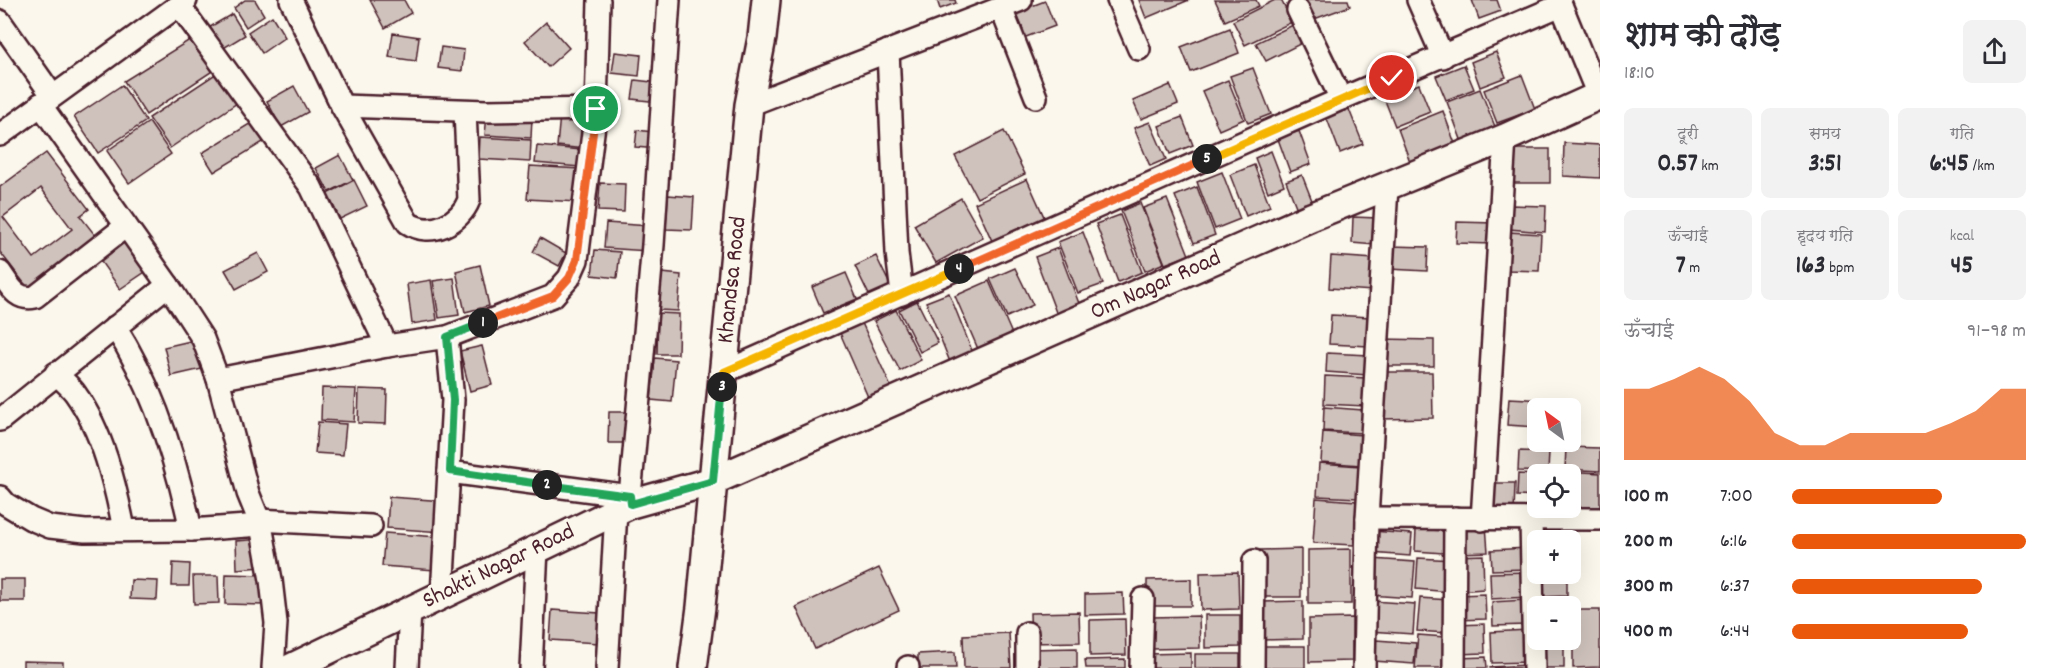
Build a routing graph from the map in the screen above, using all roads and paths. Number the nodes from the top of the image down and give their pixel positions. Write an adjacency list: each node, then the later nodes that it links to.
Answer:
1 (291, 0): 21 (street)
2 (599, 0): 22 (street)
3 (669, 0): 41 (street)
4 (766, 0): 20 (street, Khandsa Road)
5 (1021, 0): 10 (street)
6 (1118, 0): 13 (street)
7 (1418, 0): 15 (street)
8 (182, 2): 19 (street); 33 (street)
9 (1560, 3): 15 (street); 16 (street)
10 (1001, 8): 14 (street); 17 (street)
11 (1298, 10): 18 (street)
12 (0, 21): 19 (street)
13 (1139, 49)
14 (888, 51): 20 (street); 30 (street)
15 (1443, 57): 18 (street)
16 (1599, 95): 25 (street, Om Nagar Road)
17 (1036, 97)
18 (1341, 99): 30 (street)
19 (46, 100): 24 (street); 27 (street)
20 (749, 105): 34 (street, Khandsa Road)
21 (342, 106): 23 (street); 23 (street)
22 (596, 109): 23 (street); 32 (street)
23 (465, 111)
24 (0, 135)
25 (1505, 138): 26 (street, Om Nagar Road); 45 (street)
26 (1386, 186): 39 (street, Om Nagar Road); 42 (street)
27 (126, 226): 28 (street); 29 (street)
28 (0, 272)
29 (168, 285): 31 (street); 36 (street)
30 (903, 294): 34 (street)
31 (115, 327): 35 (street); 50 (street)
32 (447, 337): 33 (street); 38 (street)
33 (387, 346): 36 (street)
34 (724, 372): 39 (street, Khandsa Road)
35 (56, 373): 37 (street); 49 (street)
36 (218, 379): 47 (street)
37 (0, 420)
38 (450, 471): 41 (street); 53 (street)
39 (713, 481): 41 (street, Shakti Nagar Road); 62 (street, Khandsa Road)
40 (0, 497): 49 (street)
41 (626, 503): 51 (street, Shakti Nagar Road); 61 (street)
42 (1367, 518): 43 (street); 66 (street)
43 (1455, 518): 45 (street); 67 (street)
44 (1600, 519): 46 (street)
45 (1482, 520): 46 (street)
46 (1531, 520): 68 (street)
47 (260, 522): 48 (street); 50 (street); 57 (street)
48 (371, 526)
49 (124, 529): 50 (street)
50 (191, 530)
51 (537, 549): 53 (street, Shakti Nagar Road); 60 (street)
52 (1254, 561): 65 (street)
53 (442, 595): 55 (street, Shakti Nagar Road)
54 (1143, 599): 64 (street)
55 (410, 610): 58 (street, Shakti Nagar Road); 59 (street)
56 (1027, 633): 63 (street)
57 (273, 668)
58 (291, 668)
59 (407, 668)
60 (531, 668)
61 (607, 668)
62 (693, 668)
63 (1027, 668)
64 (1141, 668)
65 (1253, 668)
66 (1364, 668)
67 (1454, 668)
68 (1534, 668)

